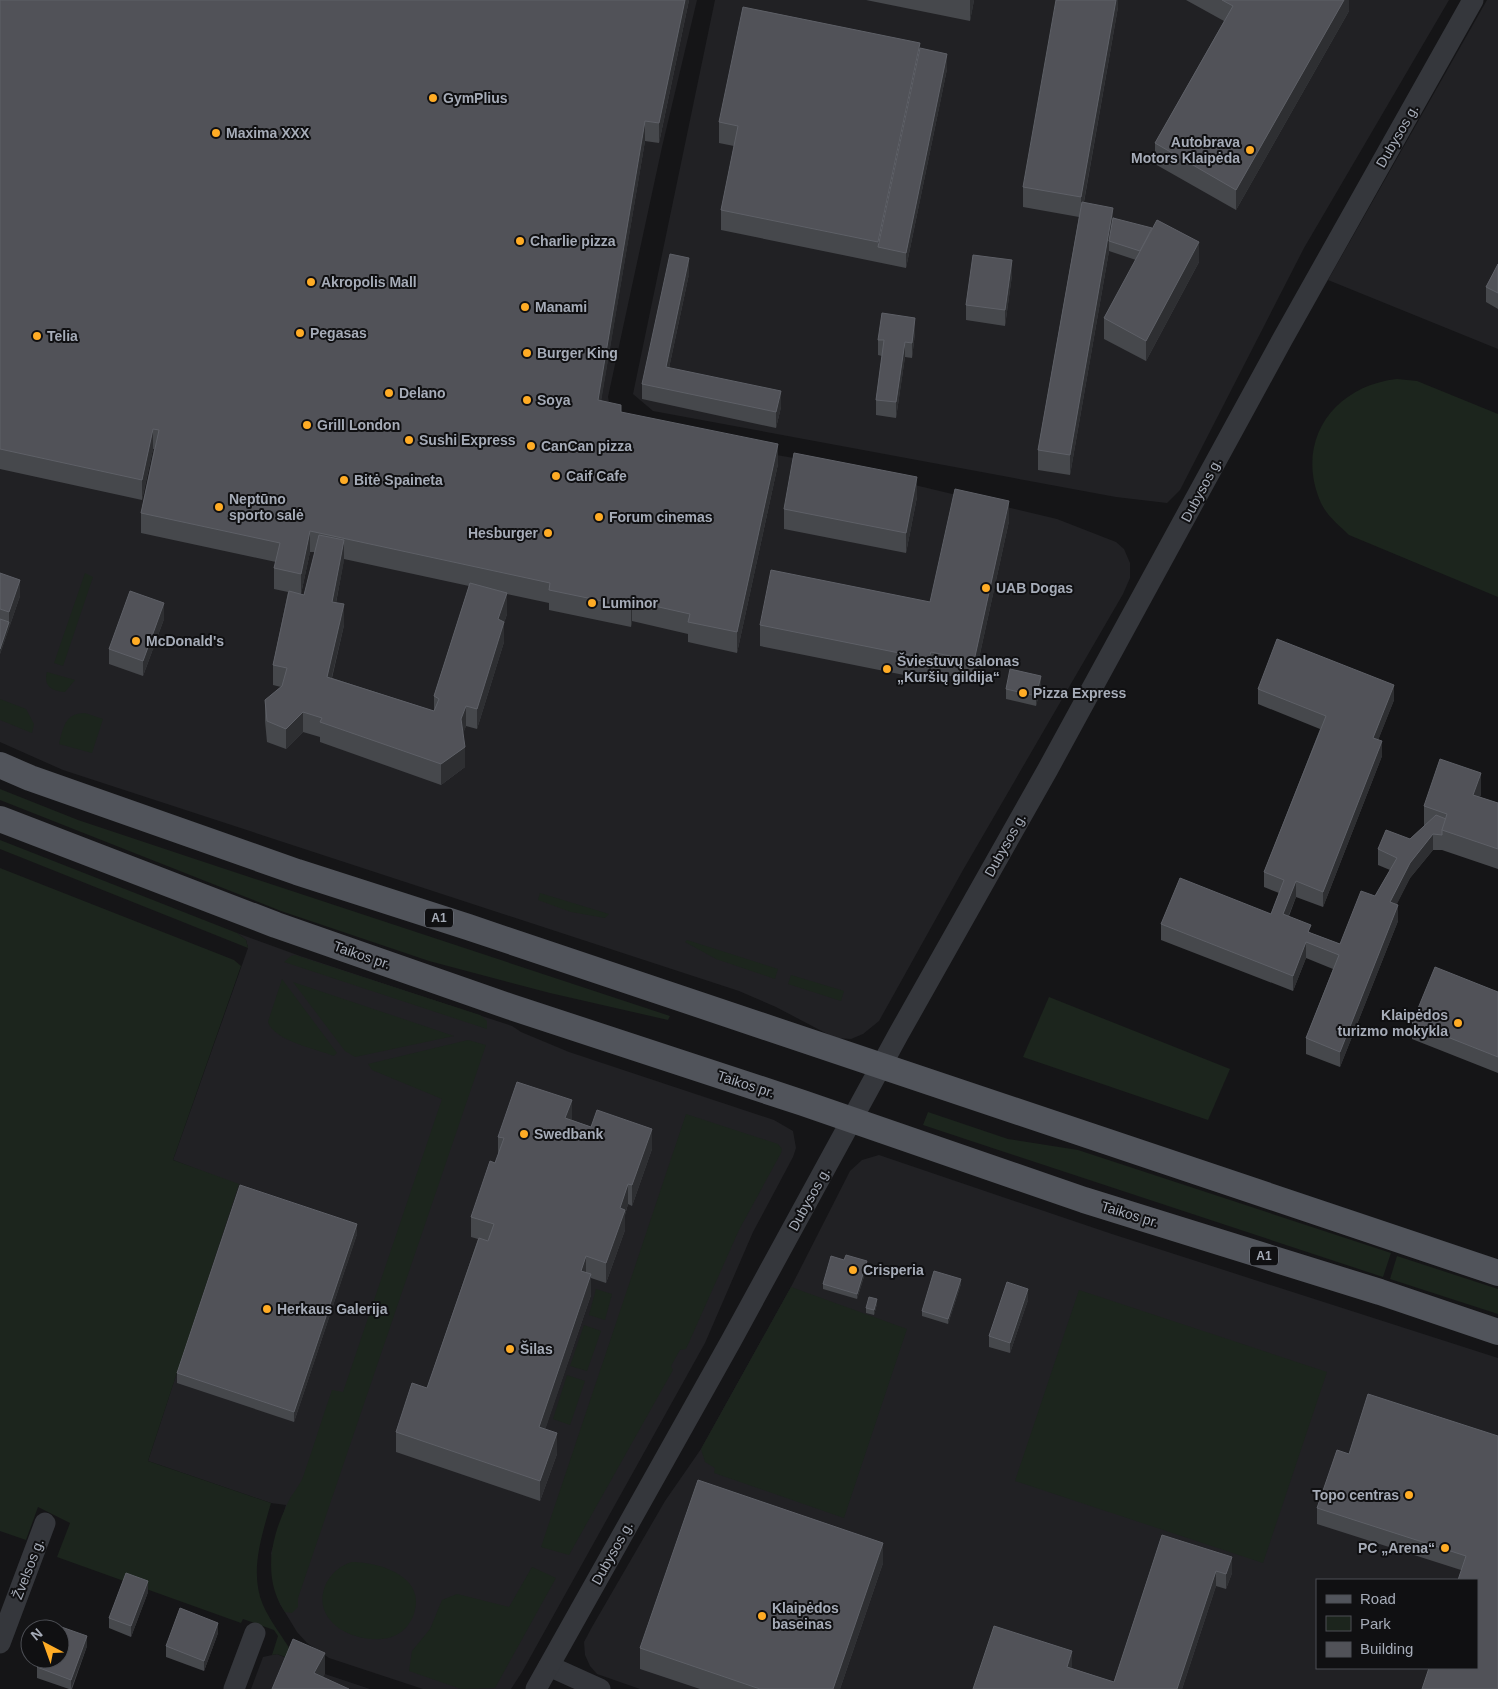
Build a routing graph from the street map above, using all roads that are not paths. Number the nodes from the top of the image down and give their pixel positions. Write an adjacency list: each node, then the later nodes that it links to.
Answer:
1 (1473, 0): 4 (street, Dubysos g.)
2 (0, 765): 4 (main road, A1)
3 (0, 819): 5 (main road, Taikos pr. / A1)
4 (880, 1067): 5 (street, Dubysos g.); 6 (main road, A1)
5 (852, 1120): 7 (main road, Taikos pr. / A1); 11 (street, Dubysos g.)
6 (1498, 1274)
7 (1498, 1332)
8 (45, 1523): 10 (street, Žvelsos g.)
9 (255, 1632): 12 (street)
10 (0, 1643)
11 (549, 1666): 13 (street, Dubysos g.); 14 (street)
12 (234, 1689)
13 (536, 1689)
14 (600, 1689)

